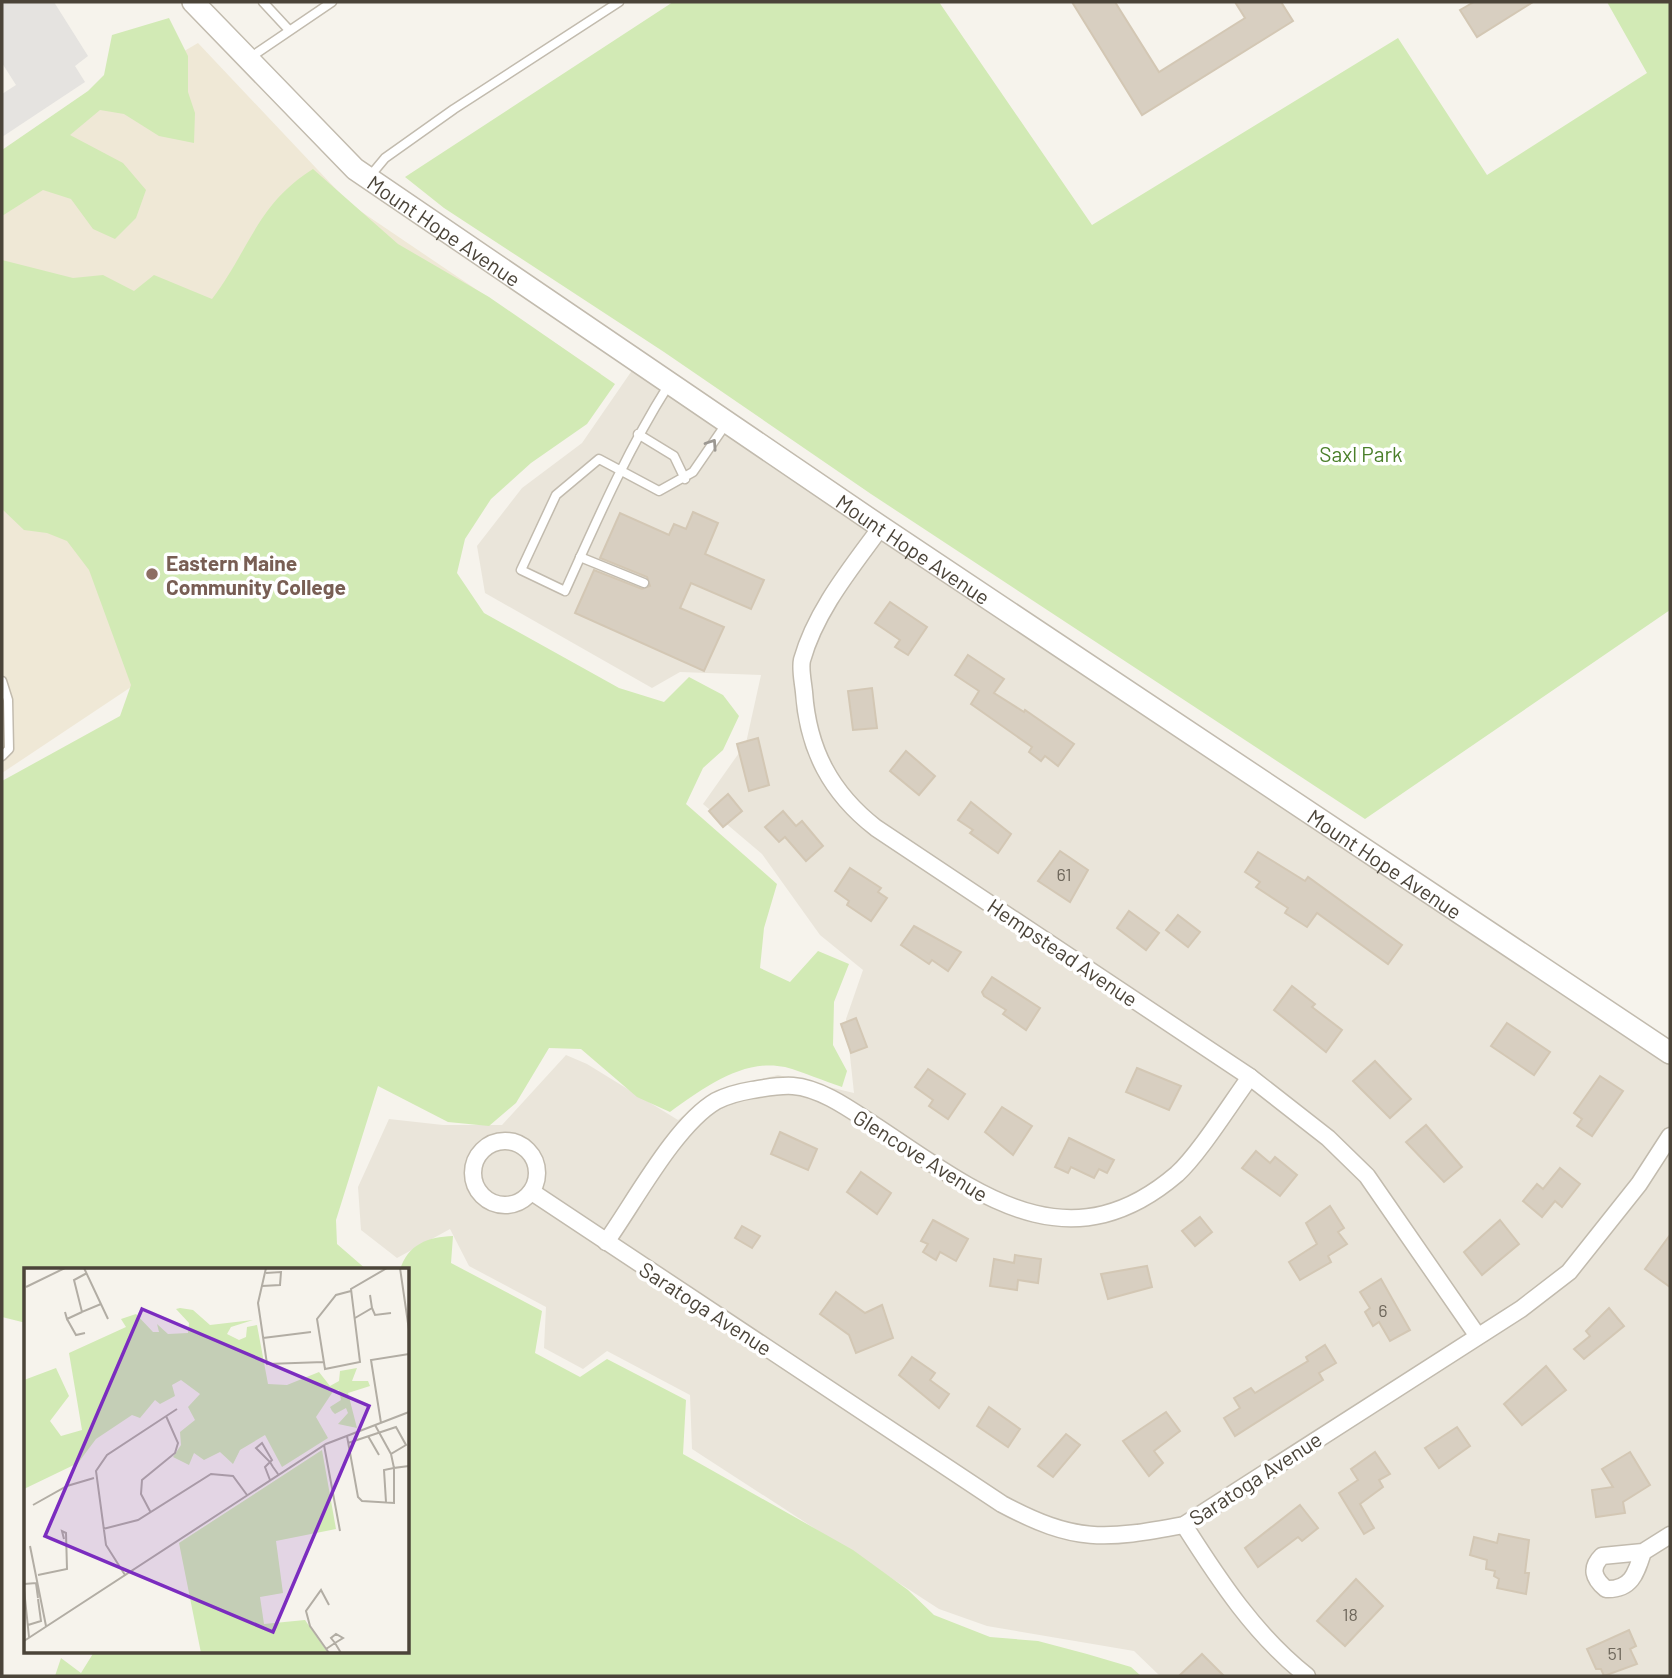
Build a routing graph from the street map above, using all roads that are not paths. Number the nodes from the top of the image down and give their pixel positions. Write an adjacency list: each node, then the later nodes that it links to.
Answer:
1 (193, 2): 6 (street, Mount Hope Avenue)
2 (263, 2): 5 (lane)
3 (332, 2): 5 (lane)
4 (619, 2): 7 (lane)
5 (289, 30): 6 (lane)
6 (248, 59): 7 (street, Mount Hope Avenue)
7 (368, 178): 8 (street, Mount Hope Avenue)
8 (670, 383): 9 (street, Mount Hope Avenue); 10 (lane)
9 (727, 422): 12 (lane, one-way to 9); 13 (street, Mount Hope Avenue)
10 (638, 433): 11 (lane); 12 (lane)
11 (620, 470): 12 (lane); 14 (lane); 14 (lane)
12 (685, 479)
13 (881, 527): 18 (street, Mount Hope Avenue); 19 (street, Hempstead Avenue)
14 (580, 557): 15 (lane)
15 (644, 583)
16 (2, 681): 17 (lane)
17 (2, 756)
18 (1670, 1053)
19 (1250, 1077): 22 (street, Glencove Avenue); 23 (street, Hempstead Avenue)
20 (1670, 1136): 23 (street, Saratoga Avenue)
21 (532, 1192): 21 (street); 22 (street, Saratoga Avenue)
22 (606, 1242): 24 (street, Saratoga Avenue)
23 (1476, 1335): 24 (street, Saratoga Avenue)
24 (1184, 1525): 27 (street)
25 (1670, 1535): 26 (street)
26 (1643, 1552)
27 (1307, 1676)

